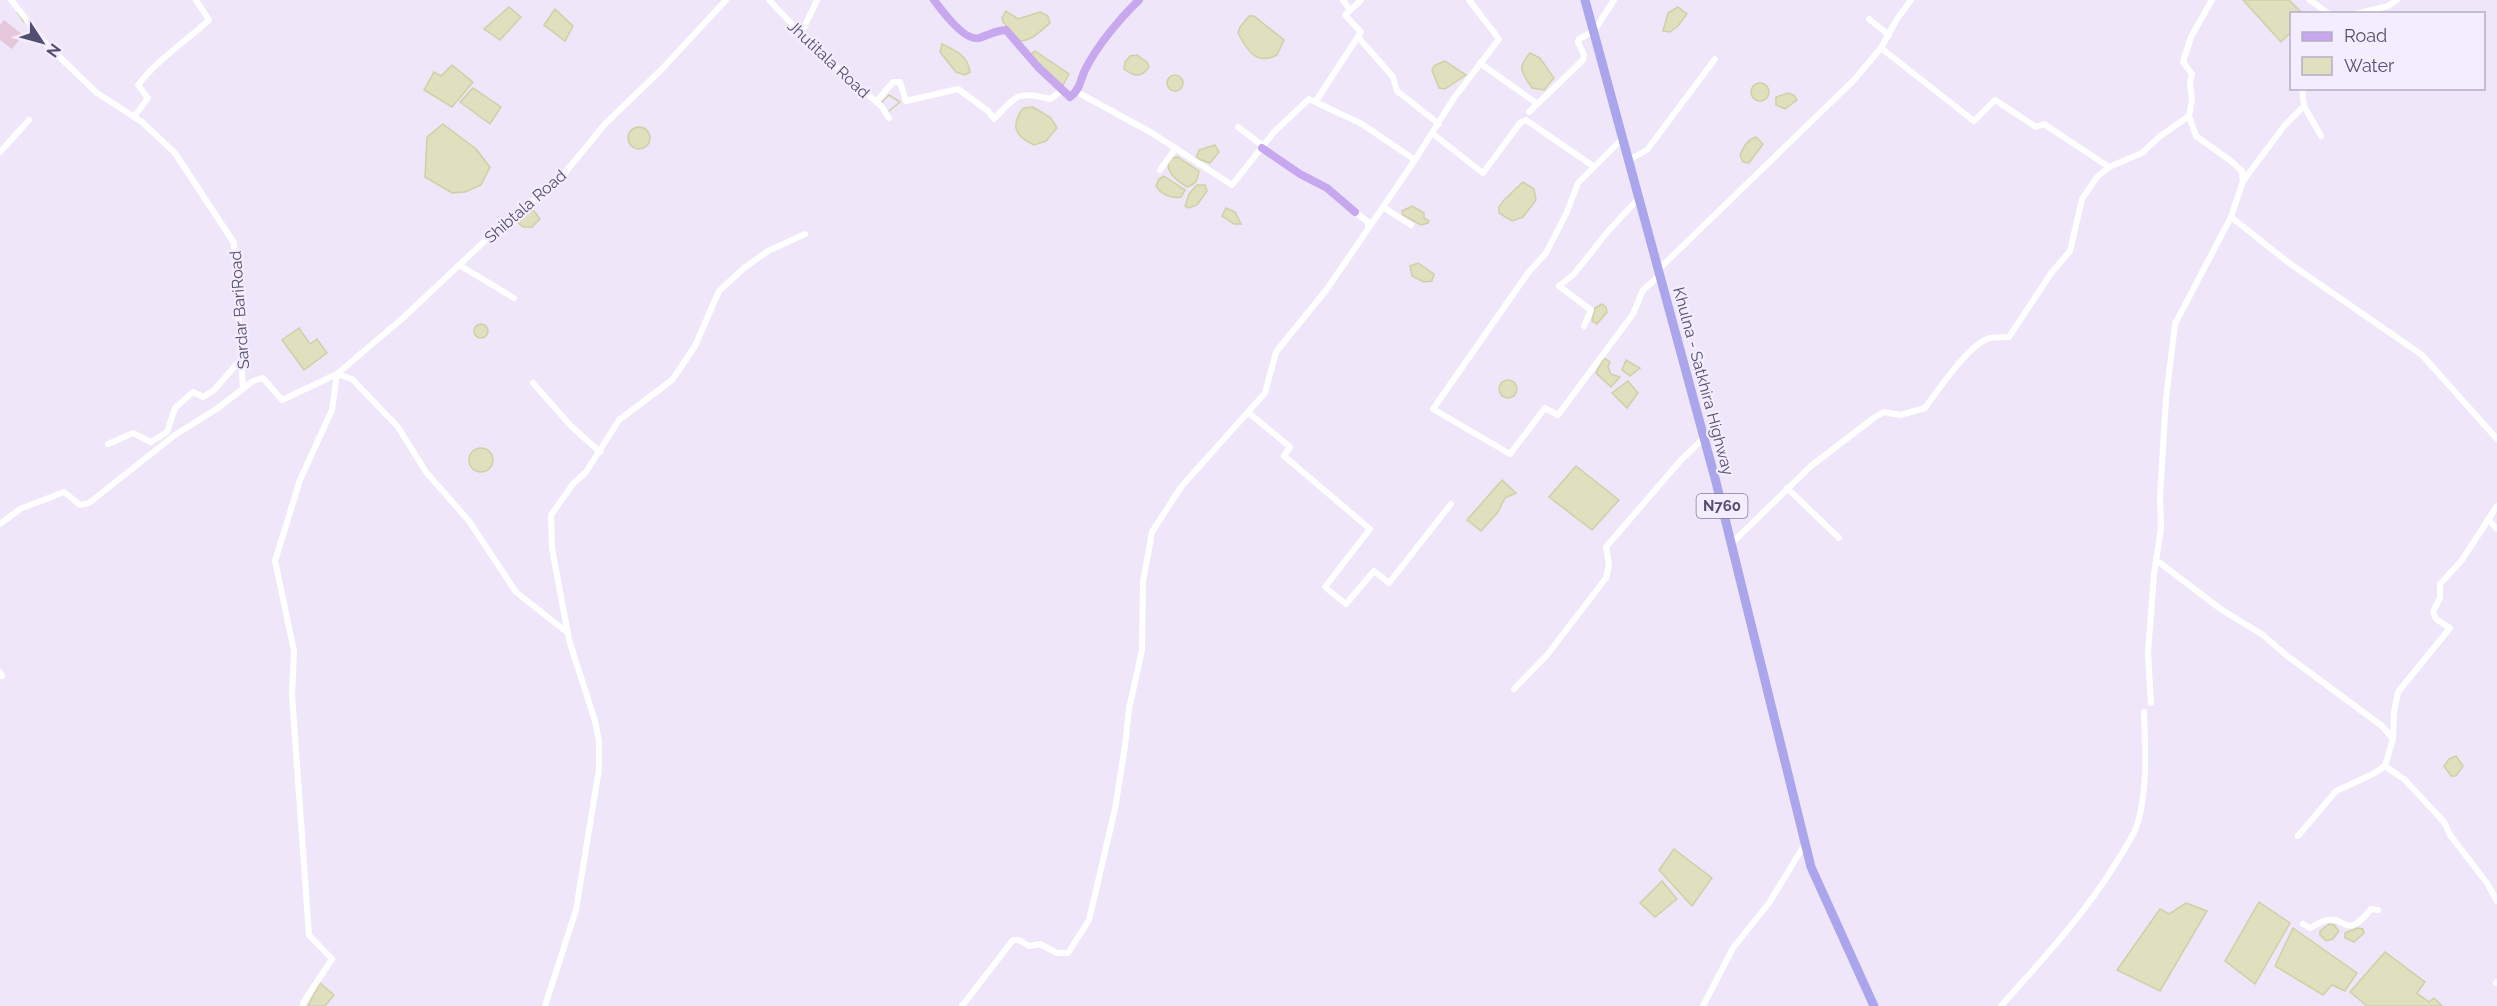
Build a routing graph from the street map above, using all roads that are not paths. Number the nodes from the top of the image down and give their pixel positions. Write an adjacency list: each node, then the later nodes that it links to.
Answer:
1 (11, 0): 37 (street, Sardar BariRoad)
2 (196, 0): 37 (street)
3 (726, 0): 61 (street, Shibtala Road)
4 (769, 0): 22 (street, Jhutitala Road)
5 (817, 0): 22 (street)
6 (933, 0): 28 (main road)
7 (1139, 0): 30 (main road)
8 (1343, 0): 17 (street)
9 (1361, 0): 17 (street)
10 (1586, 0): 21 (highway, Khulna - Satkhira Highway / N760)
11 (1614, 0): 21 (street)
12 (1911, 0): 23 (street)
13 (2212, 0): 36 (street)
14 (2310, 0): 18 (street)
15 (2397, 0): 19 (street)
16 (1472, 1): 27 (street)
17 (1350, 10): 24 (street)
18 (2326, 12)
19 (2364, 12)
20 (1869, 19): 23 (street)
21 (1594, 31): 33 (street); 44 (highway, Khulna - Satkhira Highway / N760)
22 (801, 34): 32 (street, Jhutitala Road)
23 (1889, 35): 25 (street)
24 (1358, 36): 31 (street); 40 (street)
25 (1881, 48): 51 (street); 62 (street)
26 (1715, 59): 49 (street)
27 (1480, 63): 33 (street); 40 (street)
28 (1063, 90): 30 (main road); 32 (street)
29 (2302, 90): 34 (street)
30 (1077, 92): 46 (street)
31 (1317, 101): 45 (street); 48 (street)
32 (876, 102): 38 (street, Jhutitala Road)
33 (1536, 103): 35 (street)
34 (2304, 106): 43 (street); 53 (street)
35 (1529, 112)
36 (2189, 116): 51 (street); 53 (street)
37 (134, 117): 67 (street, Sardar BariRoad)
38 (889, 118)
39 (29, 120): 47 (street)
40 (1439, 124): 42 (street)
41 (1238, 126): 45 (street)
42 (1433, 134): 48 (street); 50 (street)
43 (2321, 136)
44 (1623, 138): 49 (highway, Khulna - Satkhira Highway / N760); 50 (street)
45 (1263, 147): 46 (street); 56 (main road)
46 (1176, 148): 52 (street)
47 (0, 152)
48 (1415, 160): 55 (street)
49 (1629, 160): 54 (highway, Khulna - Satkhira Highway / N760)
50 (1593, 166): 62 (street)
51 (2109, 167): 76 (street)
52 (1160, 170)
53 (2243, 181): 57 (street)
54 (1639, 198): 62 (highway, Khulna - Satkhira Highway / N760); 64 (street)
55 (1383, 207): 58 (street); 59 (street)
56 (1355, 212): 59 (street)
57 (2231, 217): 73 (street); 84 (street)
58 (1411, 225)
59 (1368, 229): 66 (street)
60 (805, 234): 75 (street)
61 (459, 265): 63 (street); 68 (street, Shibtala Road)
62 (1660, 272): 72 (highway, Khulna - Satkhira Highway / N760)
63 (514, 298)
64 (1584, 326)
65 (1285, 328): 66 (street)
66 (1292, 332): 71 (street)
67 (242, 358): 70 (street, Sardar BariRoad); 74 (street)
68 (337, 374): 70 (street, Shibtala Road); 85 (street); 96 (street)
69 (533, 383): 75 (street)
70 (243, 388): 80 (street, Shibtala Road)
71 (1249, 413): 77 (street); 98 (street)
72 (1704, 438): 83 (highway, Khulna - Satkhira Highway / N760); 86 (street)
73 (2497, 439)
74 (108, 444)
75 (600, 452): 85 (street)
76 (1787, 489): 82 (street); 83 (street)
77 (1451, 504)
78 (2497, 506): 79 (street)
79 (2488, 519): 81 (street); 89 (street)
80 (0, 524)
81 (2497, 528)
82 (1839, 538)
83 (1731, 544): 92 (highway, Khulna - Satkhira Highway / N760)
84 (2156, 560): 87 (street); 89 (street)
85 (568, 633): 97 (street)
86 (1514, 690)
87 (2151, 703)
88 (2145, 712): 101 (street)
89 (2393, 739): 90 (street)
90 (2385, 766): 91 (street); 93 (street)
91 (2298, 836)
92 (1806, 844): 99 (street); 100 (highway, Khulna - Satkhira Highway / N760)
93 (2497, 901)
94 (2378, 910): 95 (street)
95 (2303, 924)
96 (303, 1006)
97 (545, 1006)
98 (962, 1006)
99 (1703, 1006)
100 (1874, 1006)
101 (2001, 1006)

